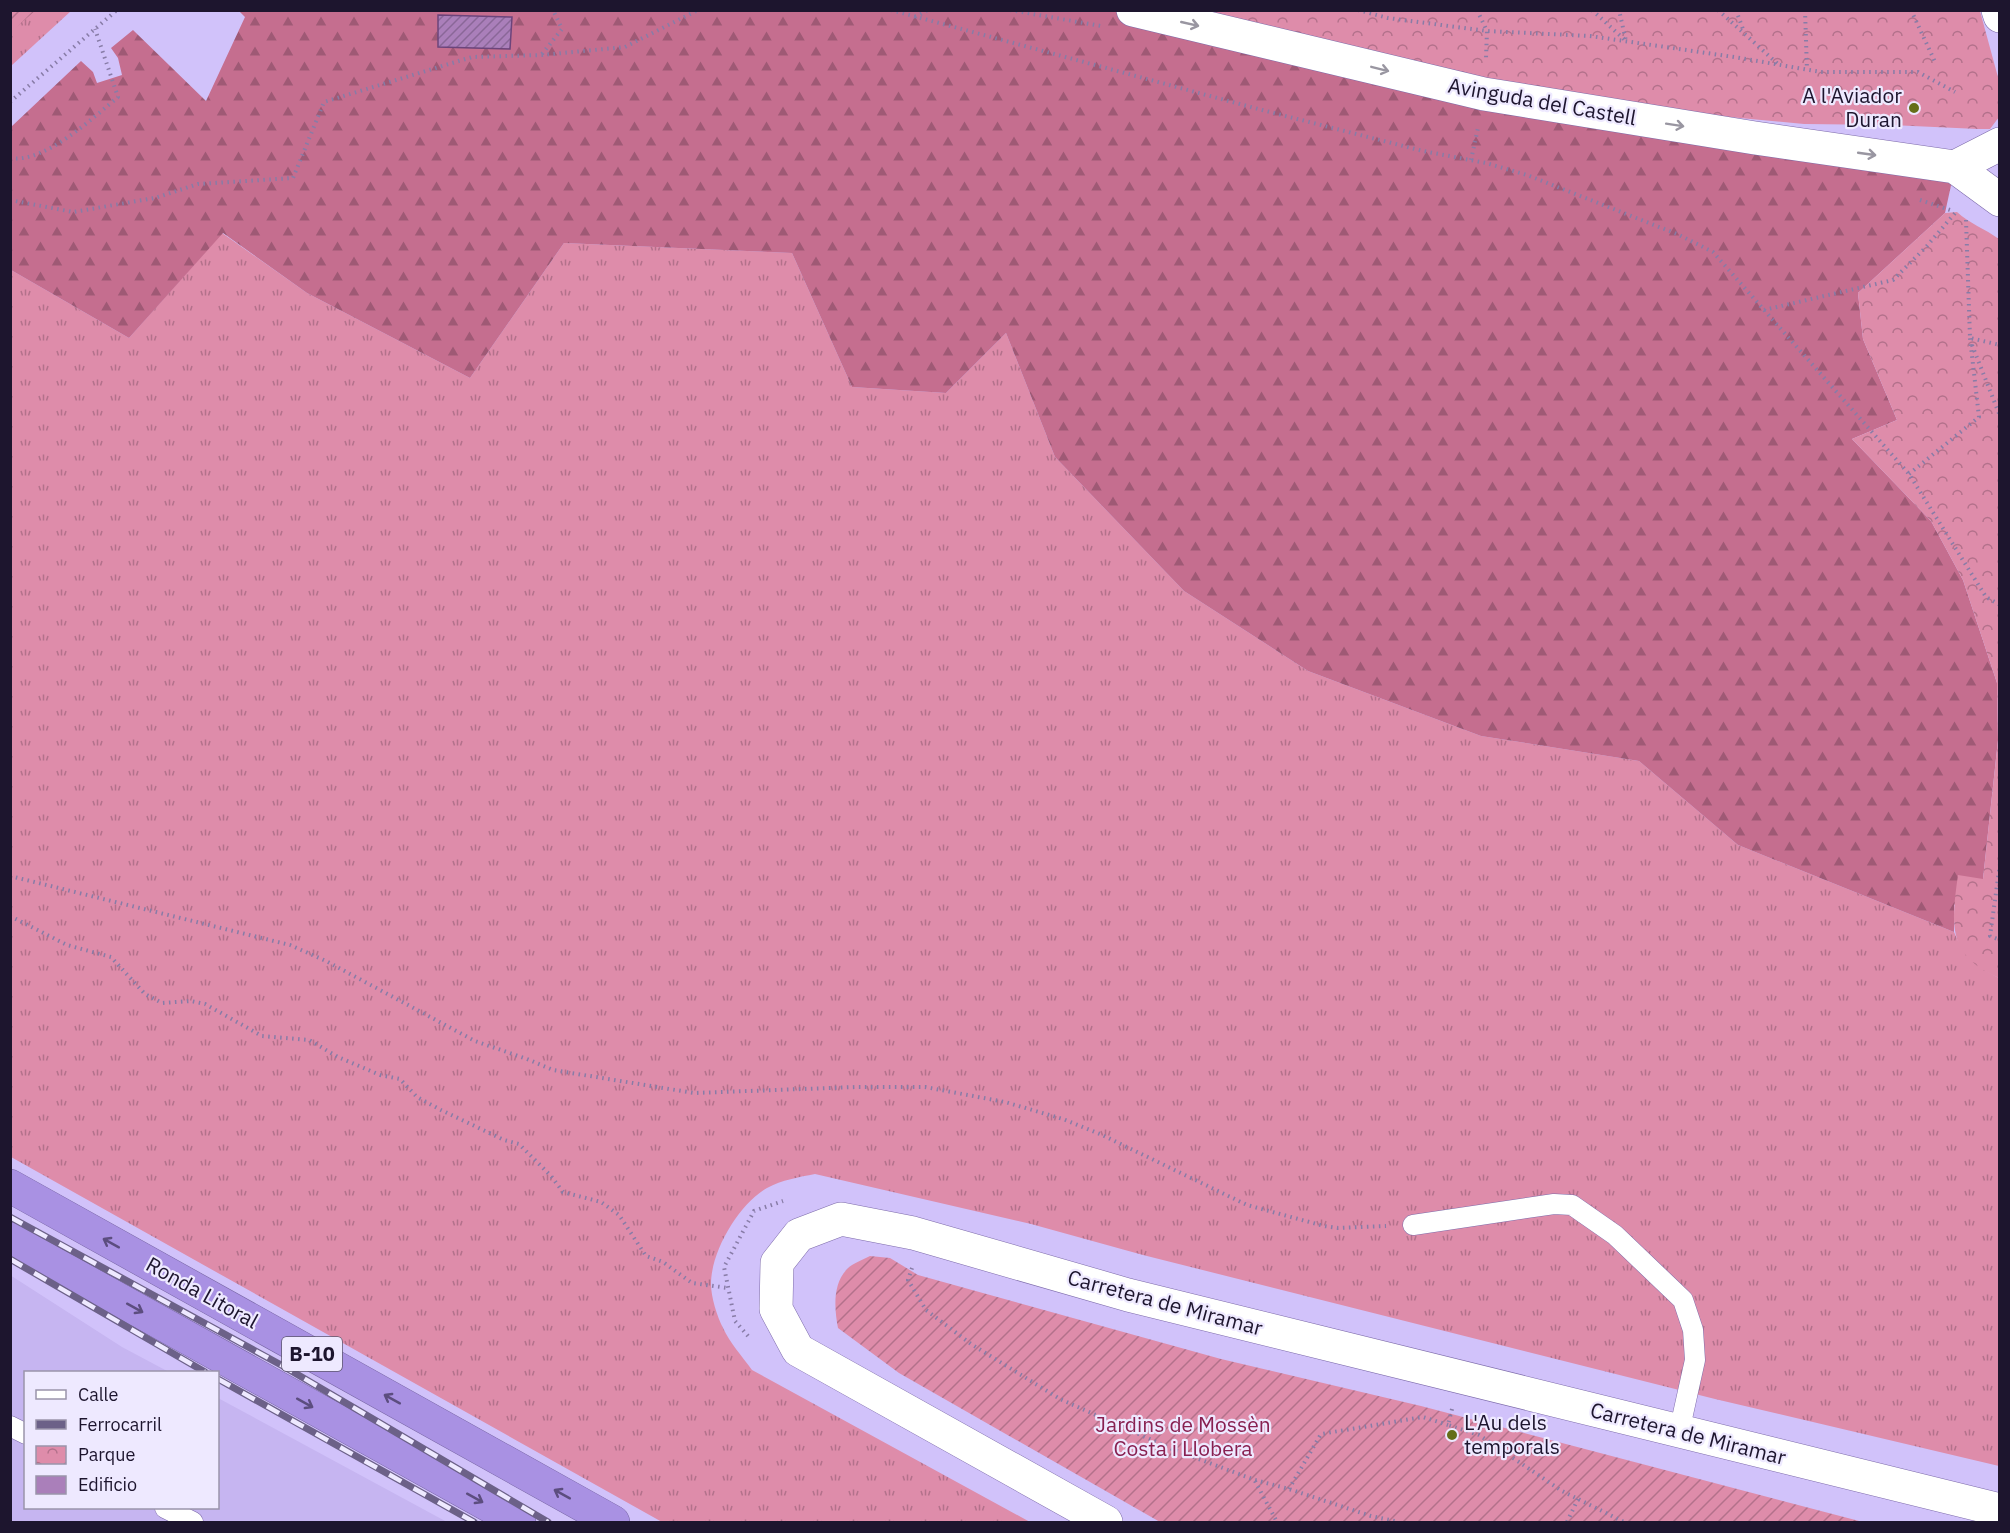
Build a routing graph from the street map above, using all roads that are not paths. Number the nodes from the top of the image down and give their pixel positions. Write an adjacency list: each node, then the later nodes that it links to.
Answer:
1 (1133, 10): 5 (street, Avinguda del Castell, one-way to 5)
2 (1998, 10): 3 (street)
3 (2000, 16)
4 (2000, 144): 5 (street)
5 (1955, 167): 6 (street, Avinguda del Castell)
6 (2000, 200)
7 (10, 1186): 17 (highway, Ronda Litoral / B-10, one-way to 7)
8 (1413, 1226): 11 (lane)
9 (10, 1239): 16 (highway, B-10, one-way to 16)
10 (10, 1426): 12 (lane)
11 (1679, 1432): 14 (street, Carretera de Miramar); 18 (street, Carretera de Miramar)
12 (24, 1433)
13 (167, 1509): 15 (lane)
14 (2000, 1510)
15 (193, 1522)
16 (519, 1522)
17 (613, 1522)
18 (1106, 1522)

